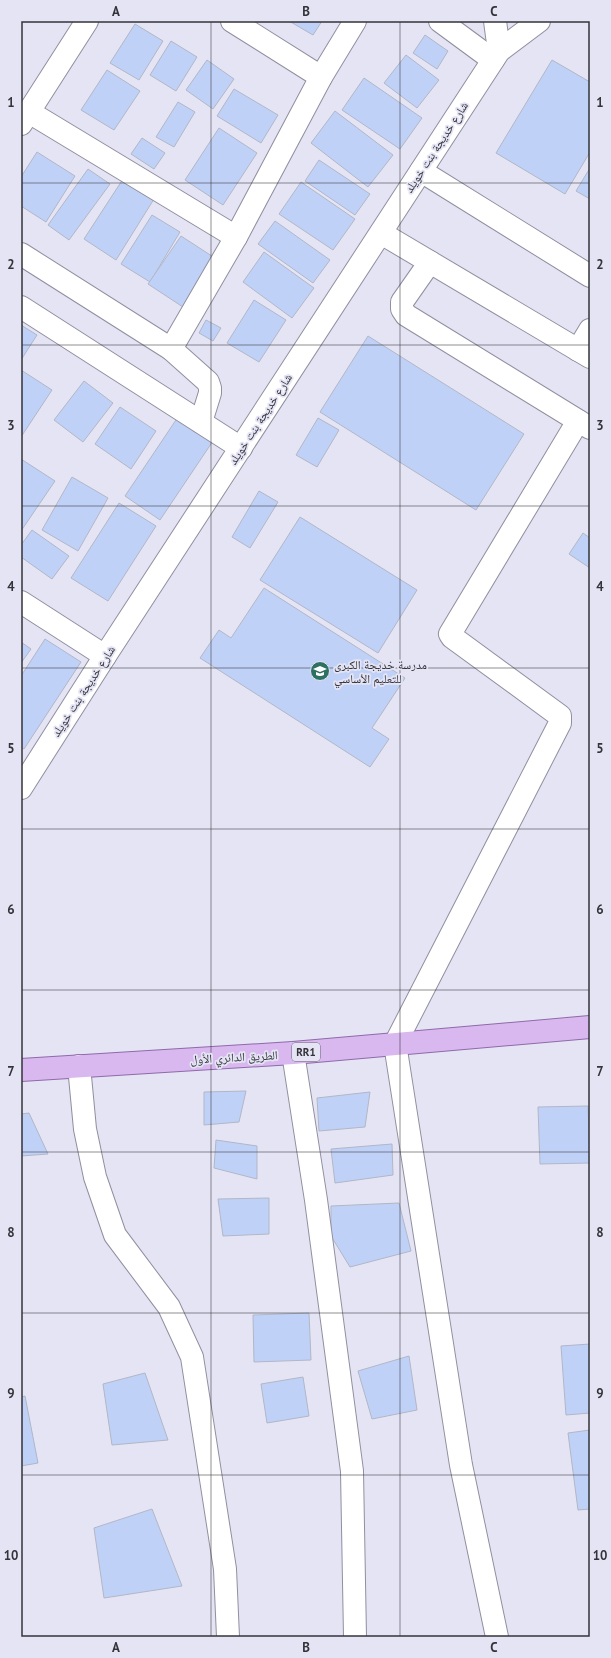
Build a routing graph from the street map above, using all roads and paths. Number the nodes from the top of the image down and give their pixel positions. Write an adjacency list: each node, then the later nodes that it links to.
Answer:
1 (87, 21): 9 (street)
2 (232, 21): 8 (street)
3 (355, 21): 8 (street)
4 (440, 21): 7 (street)
5 (495, 21): 7 (street)
6 (539, 21): 7 (street)
7 (496, 55): 10 (street, شارع خديجة بنت خويلد)
8 (321, 77): 12 (street)
9 (25, 118): 12 (street)
10 (421, 171): 11 (street, شارع خديجة بنت خويلد); 15 (street)
11 (381, 232): 14 (street); 22 (street, شارع خديجة بنت خويلد)
12 (236, 237): 18 (street)
13 (21, 254): 18 (street)
14 (430, 262): 19 (street); 21 (street)
15 (590, 276)
16 (21, 307): 20 (street)
17 (590, 330): 19 (street)
18 (171, 349): 20 (street)
19 (584, 353)
20 (201, 422): 22 (street)
21 (584, 424): 27 (street)
22 (241, 448): 24 (street, شارع خديجة بنت خويلد)
23 (21, 602): 24 (street)
24 (105, 656): 25 (street, شارع خديجة بنت خويلد)
25 (21, 788)
26 (590, 1027): 27 (main road, الطريق الدائري الأول / RR1)
27 (395, 1044): 28 (main road, الطريق الدائري الأول / RR1); 33 (street)
28 (293, 1053): 29 (main road, الطريق الدائري الأول / RR1); 32 (street)
29 (79, 1066): 30 (main road, الطريق الدائري الأول / RR1); 31 (street)
30 (21, 1070)
31 (228, 1637)
32 (355, 1637)
33 (497, 1637)

